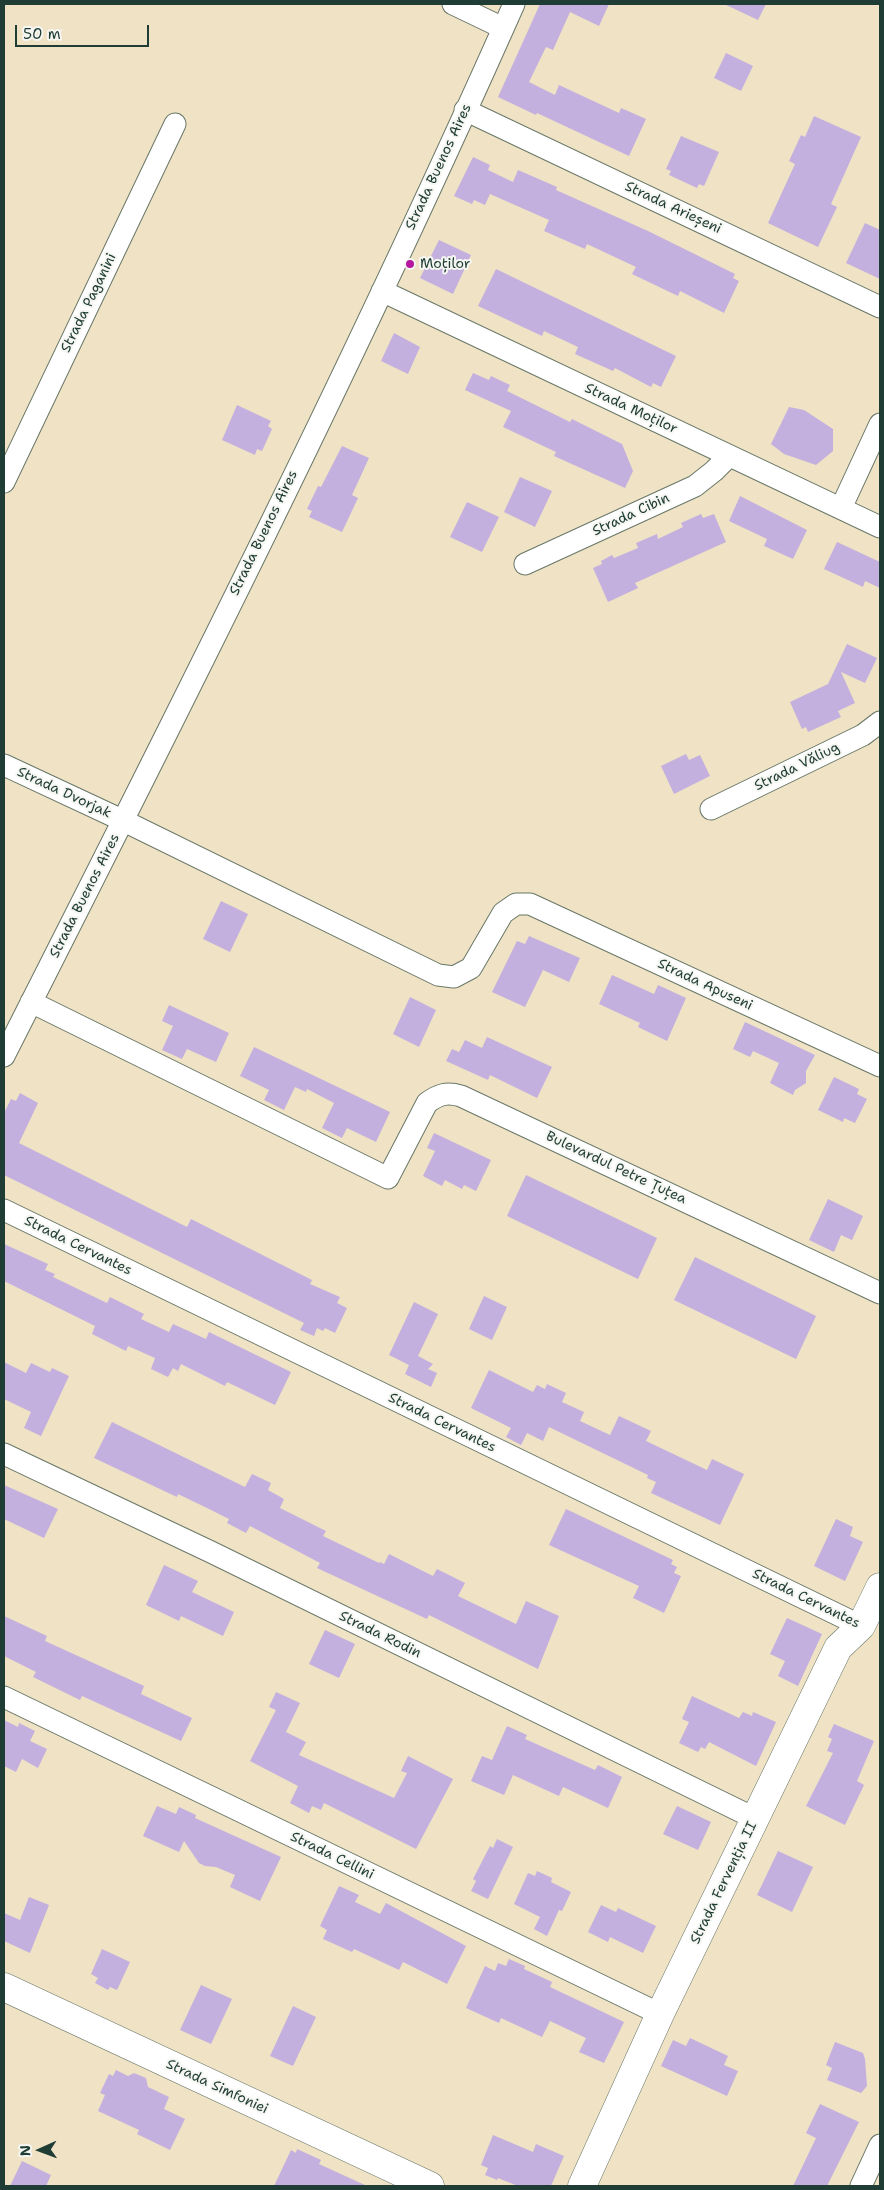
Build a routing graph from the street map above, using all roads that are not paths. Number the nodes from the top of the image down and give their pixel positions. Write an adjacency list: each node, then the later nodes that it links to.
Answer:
1 (453, 4): 3 (street)
2 (514, 4): 3 (street, Strada Buenos Aires)
3 (503, 28): 4 (street, Strada Buenos Aires)
4 (465, 110): 6 (street, Strada Buenos Aires); 7 (street, Strada Arieșeni)
5 (175, 124): 10 (street, Strada Paganini)
6 (382, 291): 9 (street, Strada Moților); 17 (street, Strada Buenos Aires)
7 (880, 307)
8 (880, 424): 11 (street)
9 (729, 456): 11 (street, Strada Moților); 13 (street, Strada Cibin)
10 (4, 482)
11 (841, 508): 12 (street, Strada Moților)
12 (880, 527)
13 (525, 564)
14 (880, 722): 16 (street, Strada Văliug)
15 (4, 765): 17 (street, Strada Dvorjak)
16 (711, 809)
17 (124, 821): 18 (street, Strada Dvorjak); 19 (street, Strada Buenos Aires)
18 (530, 904): 21 (street, Strada Apuseni)
19 (31, 1002): 20 (street, Strada Buenos Aires); 23 (street, Bulevardul Petre Țuțea)
20 (4, 1056)
21 (880, 1066)
22 (4, 1210): 26 (street, Strada Cervantes)
23 (880, 1293)
24 (4, 1454): 28 (street, Strada Rodin)
25 (880, 1587): 26 (street, Strada Fervenția II)
26 (871, 1630): 28 (street, Strada Fervenția II)
27 (4, 1697): 30 (street, Strada Cellini)
28 (756, 1819): 30 (street, Strada Fervenția II)
29 (4, 1987): 32 (street, Strada Simfoniei)
30 (660, 2014): 33 (street, Strada Fervenția II)
31 (880, 2145): 34 (street)
32 (430, 2186)
33 (582, 2186)
34 (861, 2186)

